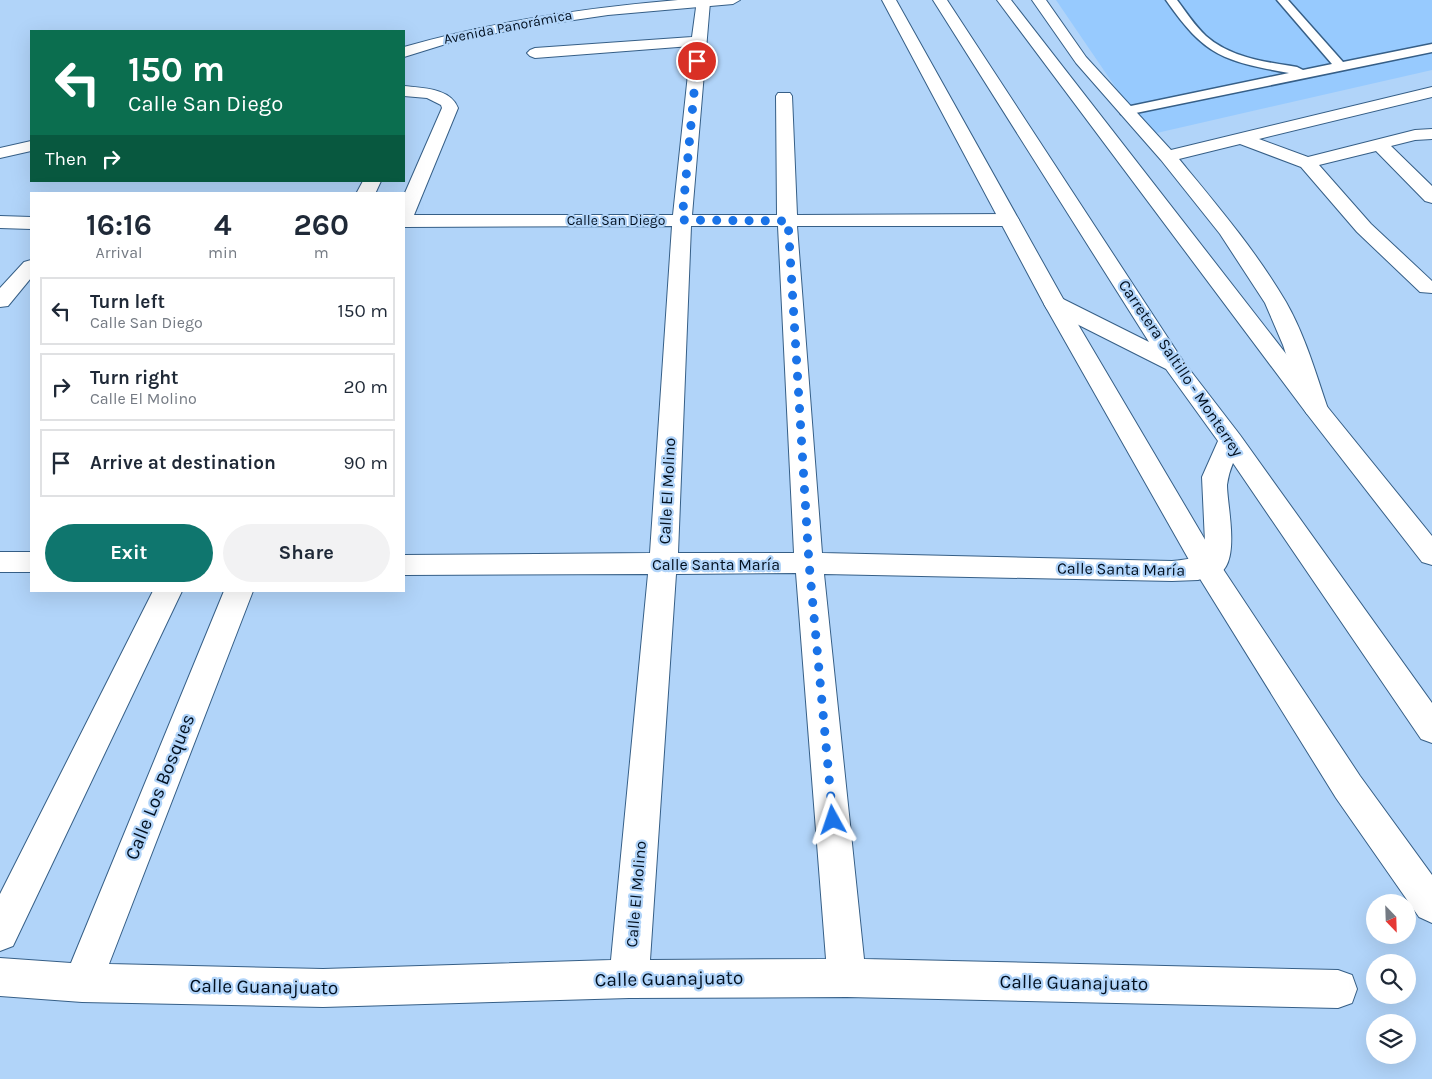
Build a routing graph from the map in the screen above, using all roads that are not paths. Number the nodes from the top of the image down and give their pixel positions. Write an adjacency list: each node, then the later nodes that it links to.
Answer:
1 (733, 0): 8 (main road, Avenida Panorámica)
2 (889, 0): 29 (main road)
3 (940, 0): 38 (main road, Carretera Saltillo - Monterrey)
4 (1004, 0): 39 (main road)
5 (1039, 0): 18 (main road)
6 (1171, 0): 14 (lane)
7 (1282, 0): 13 (lane)
8 (703, 2): 9 (main road, Calle El Molino); 11 (main road, Avenida Panorámica)
9 (699, 41): 12 (main road); 28 (main road, Calle El Molino)
10 (1432, 48): 13 (lane)
11 (405, 52)
12 (535, 53)
13 (1340, 66): 14 (lane)
14 (1305, 73): 18 (lane)
15 (1432, 92): 20 (main road)
16 (405, 95): 27 (main road)
17 (784, 96): 31 (main road)
18 (1126, 111): 24 (main road)
19 (1432, 134): 21 (main road)
20 (1243, 139): 24 (main road); 25 (main road)
21 (1380, 145): 25 (main road); 26 (main road)
22 (30, 146): 23 (main road)
23 (0, 153)
24 (1167, 156): 39 (main road)
25 (1307, 163): 35 (main road)
26 (1432, 197)
27 (405, 214)
28 (682, 220): 30 (main road, Calle San Diego); 31 (main road, Calle San Diego); 45 (main road, Calle El Molino)
29 (1009, 220): 31 (main road, Calle San Diego); 37 (main road)
30 (405, 221)
31 (788, 221): 44 (main road)
32 (0, 222): 33 (main road)
33 (30, 223)
34 (30, 267): 36 (main road)
35 (1427, 288)
36 (0, 301)
37 (1055, 304): 38 (main road); 47 (main road)
38 (1174, 364): 40 (main road, Carretera Saltillo - Monterrey)
39 (1316, 409): 41 (main road)
40 (1231, 441): 47 (main road); 50 (main road, Carretera Saltillo - Monterrey)
41 (1432, 555)
42 (0, 562): 43 (main road)
43 (30, 562)
44 (809, 563): 45 (main road, Calle Santa María); 47 (main road, Calle Santa María); 54 (main road)
45 (663, 564): 46 (main road, Calle Santa María); 55 (main road, Calle El Molino)
46 (405, 565)
47 (1207, 566): 51 (main road)
48 (168, 592): 52 (main road)
49 (238, 592): 56 (main road, Calle Los Bosques)
50 (1432, 729)
51 (1432, 906)
52 (0, 934)
53 (0, 977): 56 (main road, Calle Guanajuato)
54 (847, 978): 55 (main road, Calle Guanajuato); 57 (main road, Calle Guanajuato)
55 (629, 979): 56 (main road, Calle Guanajuato)
56 (82, 984)
57 (1338, 989)

